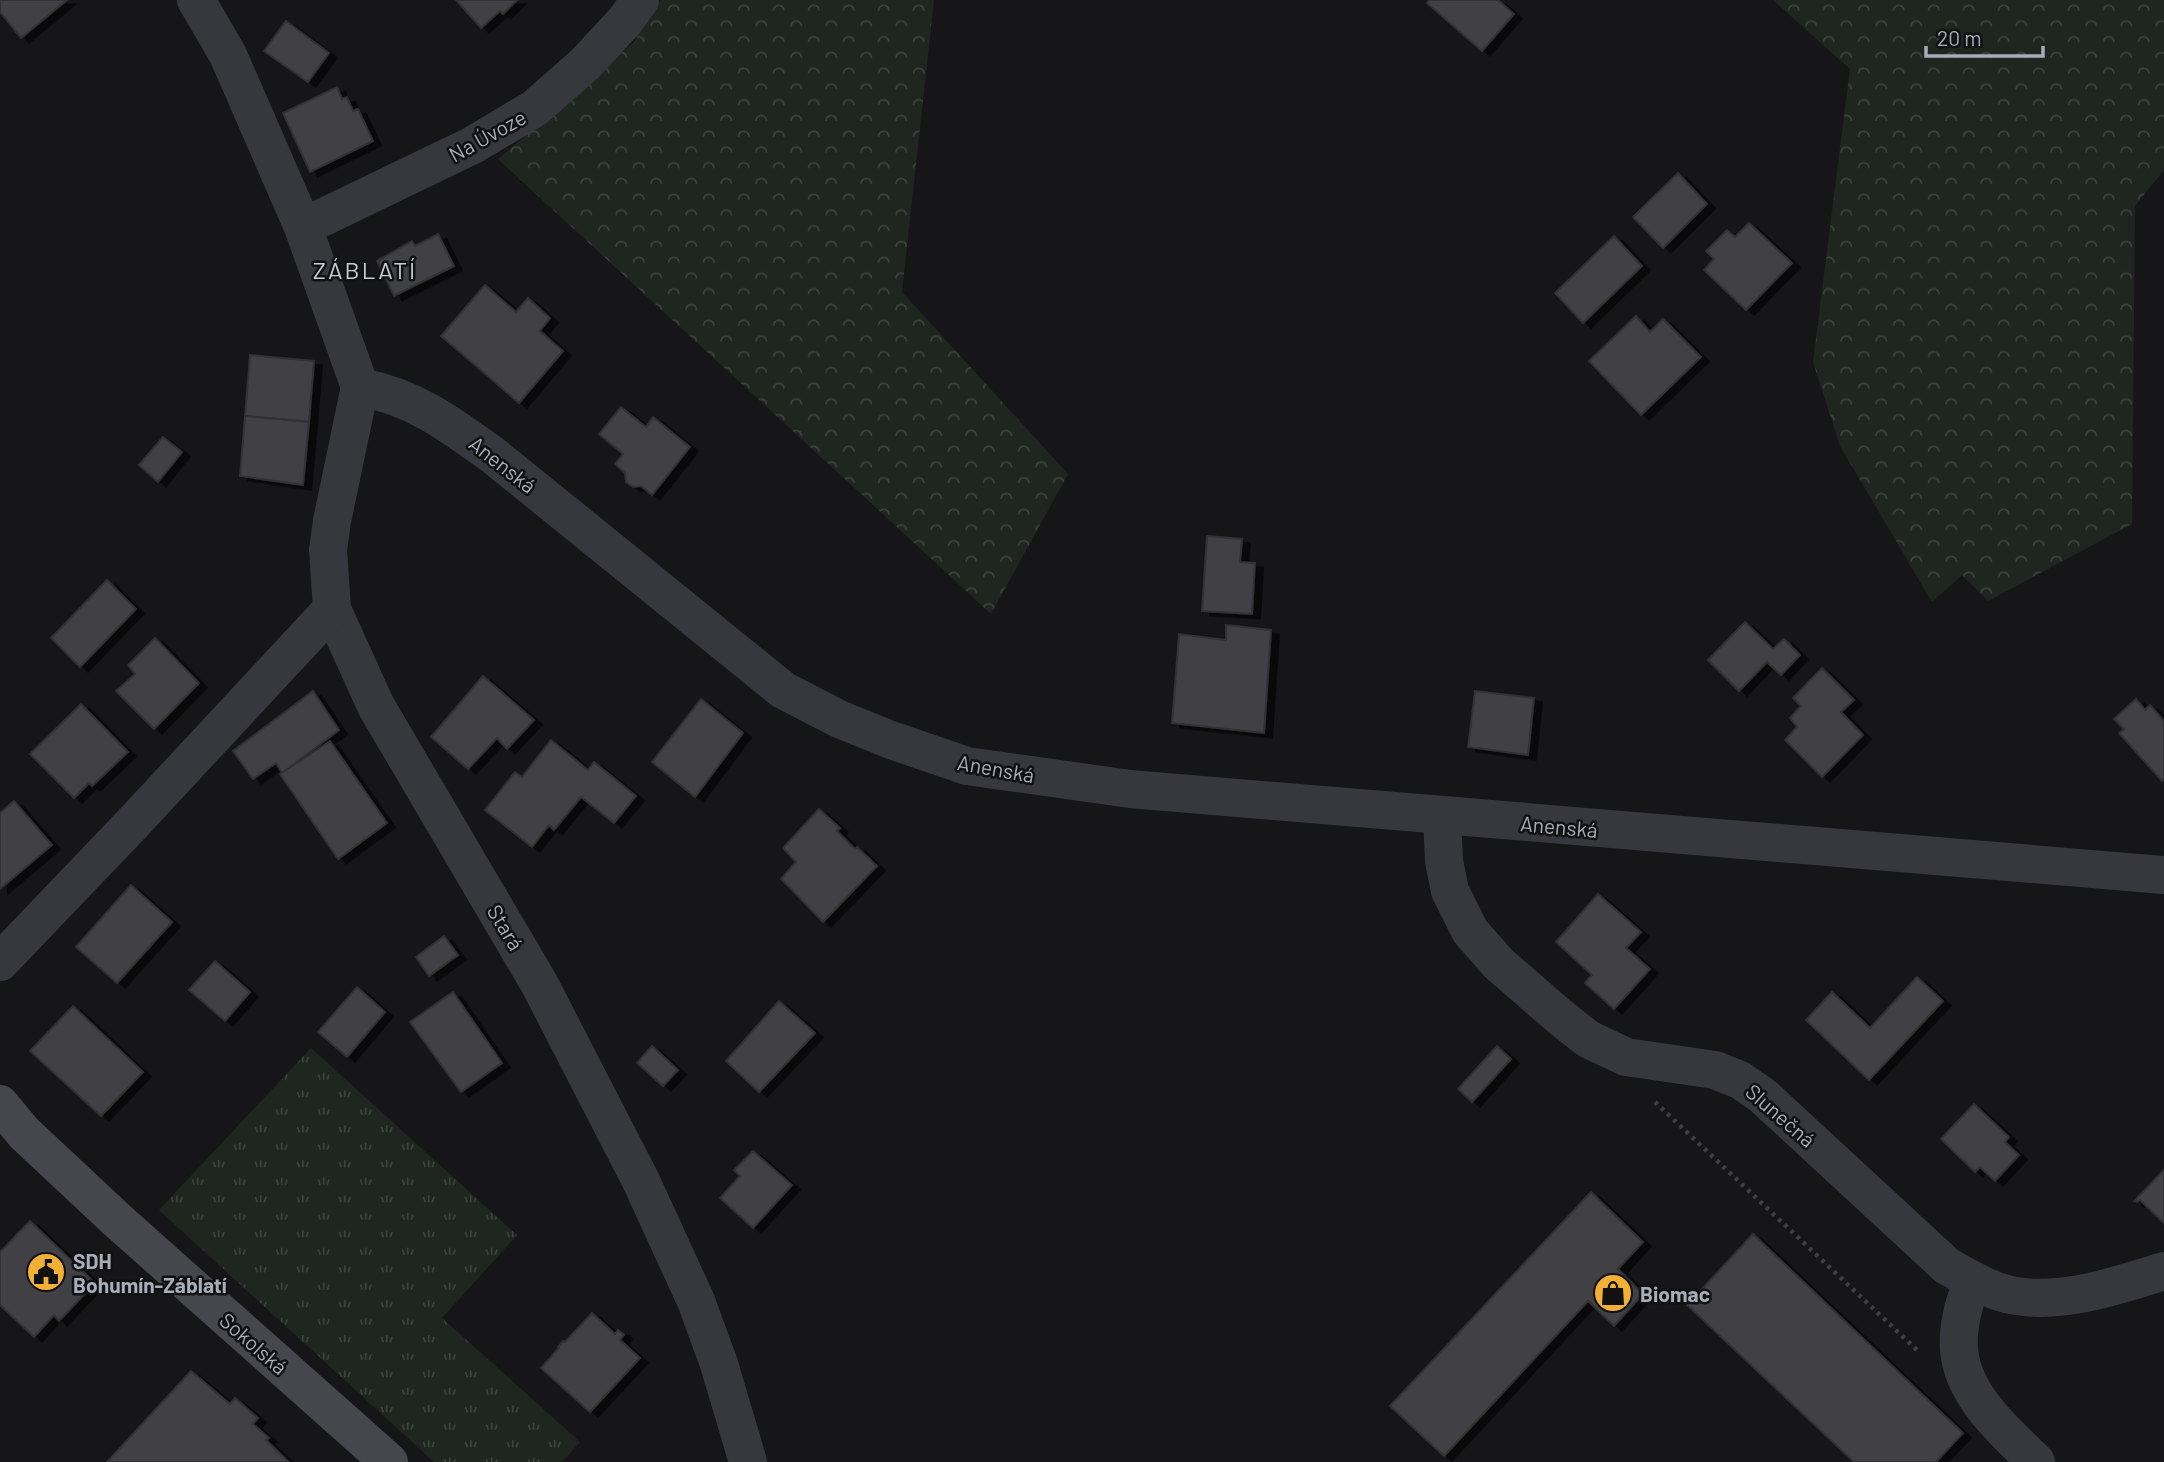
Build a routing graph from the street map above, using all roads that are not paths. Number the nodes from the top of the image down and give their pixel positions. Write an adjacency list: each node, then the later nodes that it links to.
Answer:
1 (196, 0): 3 (street)
2 (640, 0): 3 (street, Na Úvoze)
3 (303, 227): 4 (street)
4 (360, 387): 5 (street, Stará); 6 (street, Anenská)
5 (332, 609): 8 (street); 13 (street, Stará)
6 (1442, 816): 7 (street, Anenská); 11 (street, Slunečná)
7 (2164, 876)
8 (0, 962)
9 (0, 1104): 12 (main road, Sokolská)
10 (2164, 1271): 11 (street, Slunečná)
11 (1972, 1280): 14 (street)
12 (389, 1462)
13 (748, 1462)
14 (2036, 1462)

